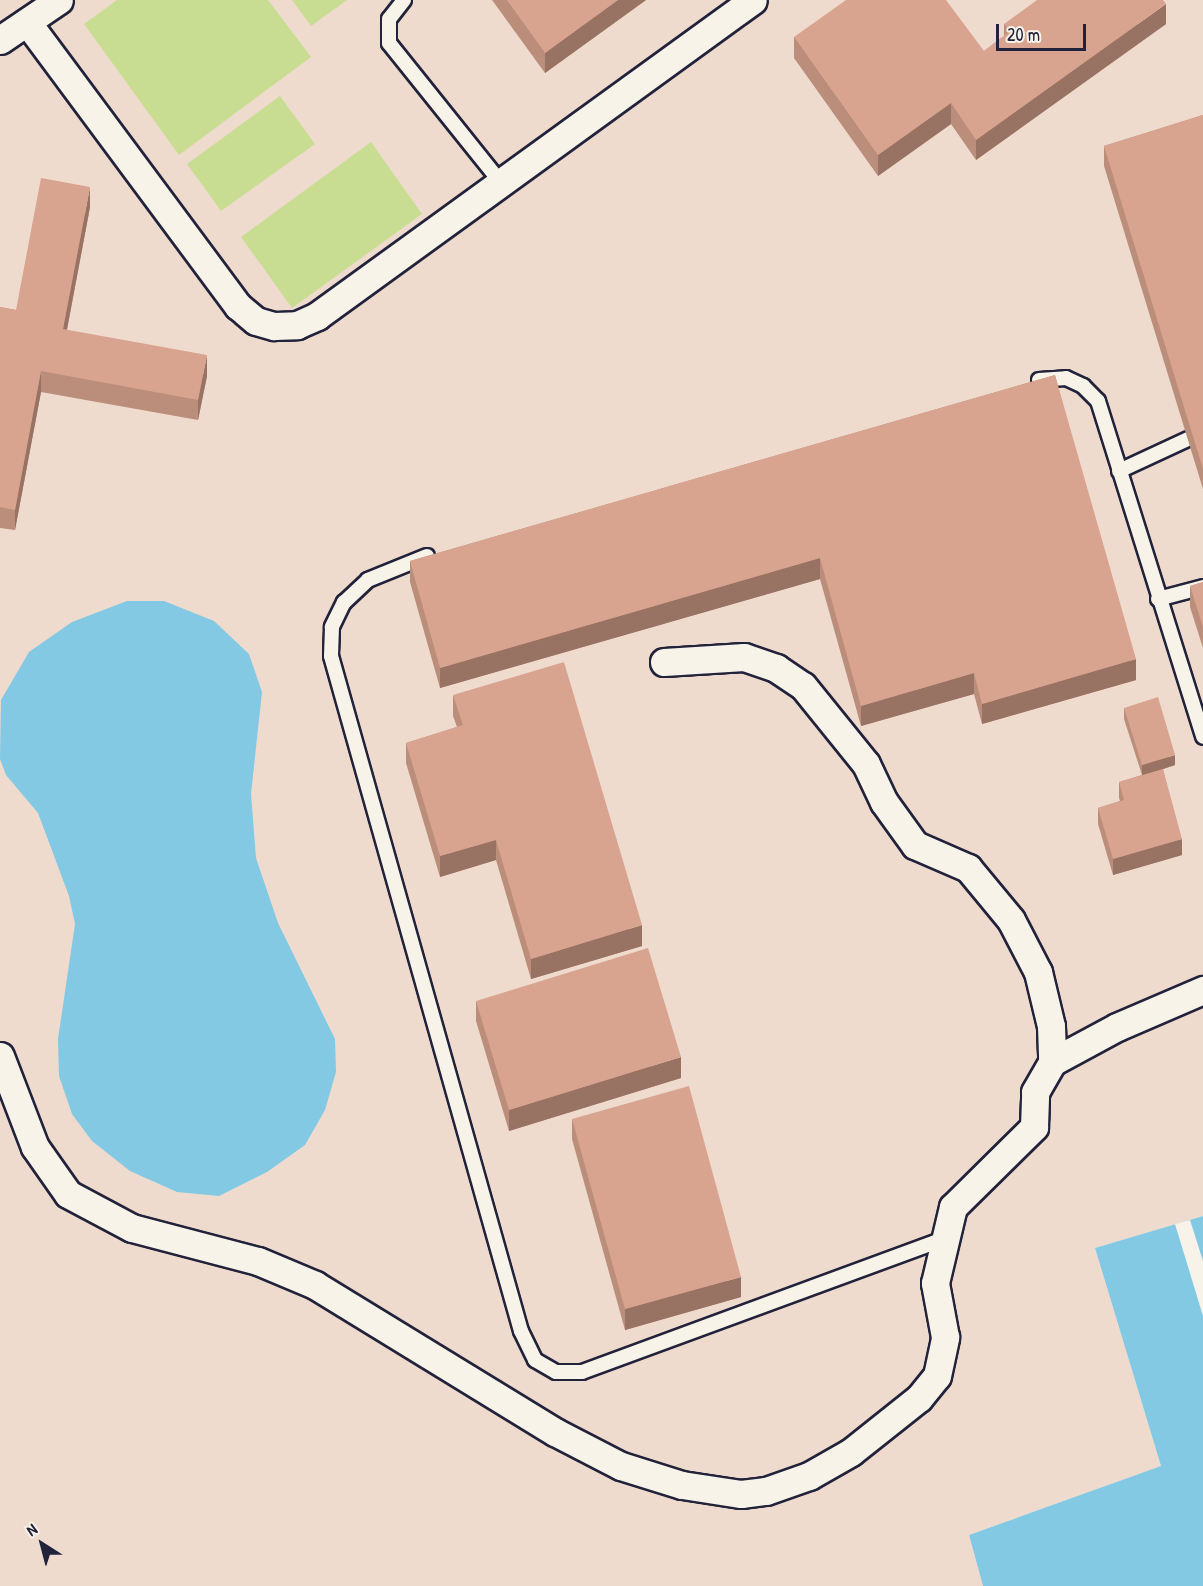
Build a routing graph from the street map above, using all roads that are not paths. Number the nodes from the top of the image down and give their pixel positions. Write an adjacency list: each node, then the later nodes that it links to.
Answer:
1 (58, 0): 4 (street)
2 (404, 0): 6 (lane)
3 (753, 0): 6 (street)
4 (27, 22): 5 (street); 6 (street)
5 (0, 40)
6 (501, 183)
7 (1026, 383): 9 (lane)
8 (1188, 439): 9 (lane)
9 (1119, 471): 12 (lane)
10 (439, 553): 18 (lane)
11 (1203, 587): 12 (lane)
12 (1158, 599): 14 (lane)
13 (664, 662): 17 (street)
14 (1203, 737)
15 (1203, 990): 17 (street)
16 (0, 1056): 18 (street)
17 (1052, 1062): 18 (street)
18 (943, 1239)

